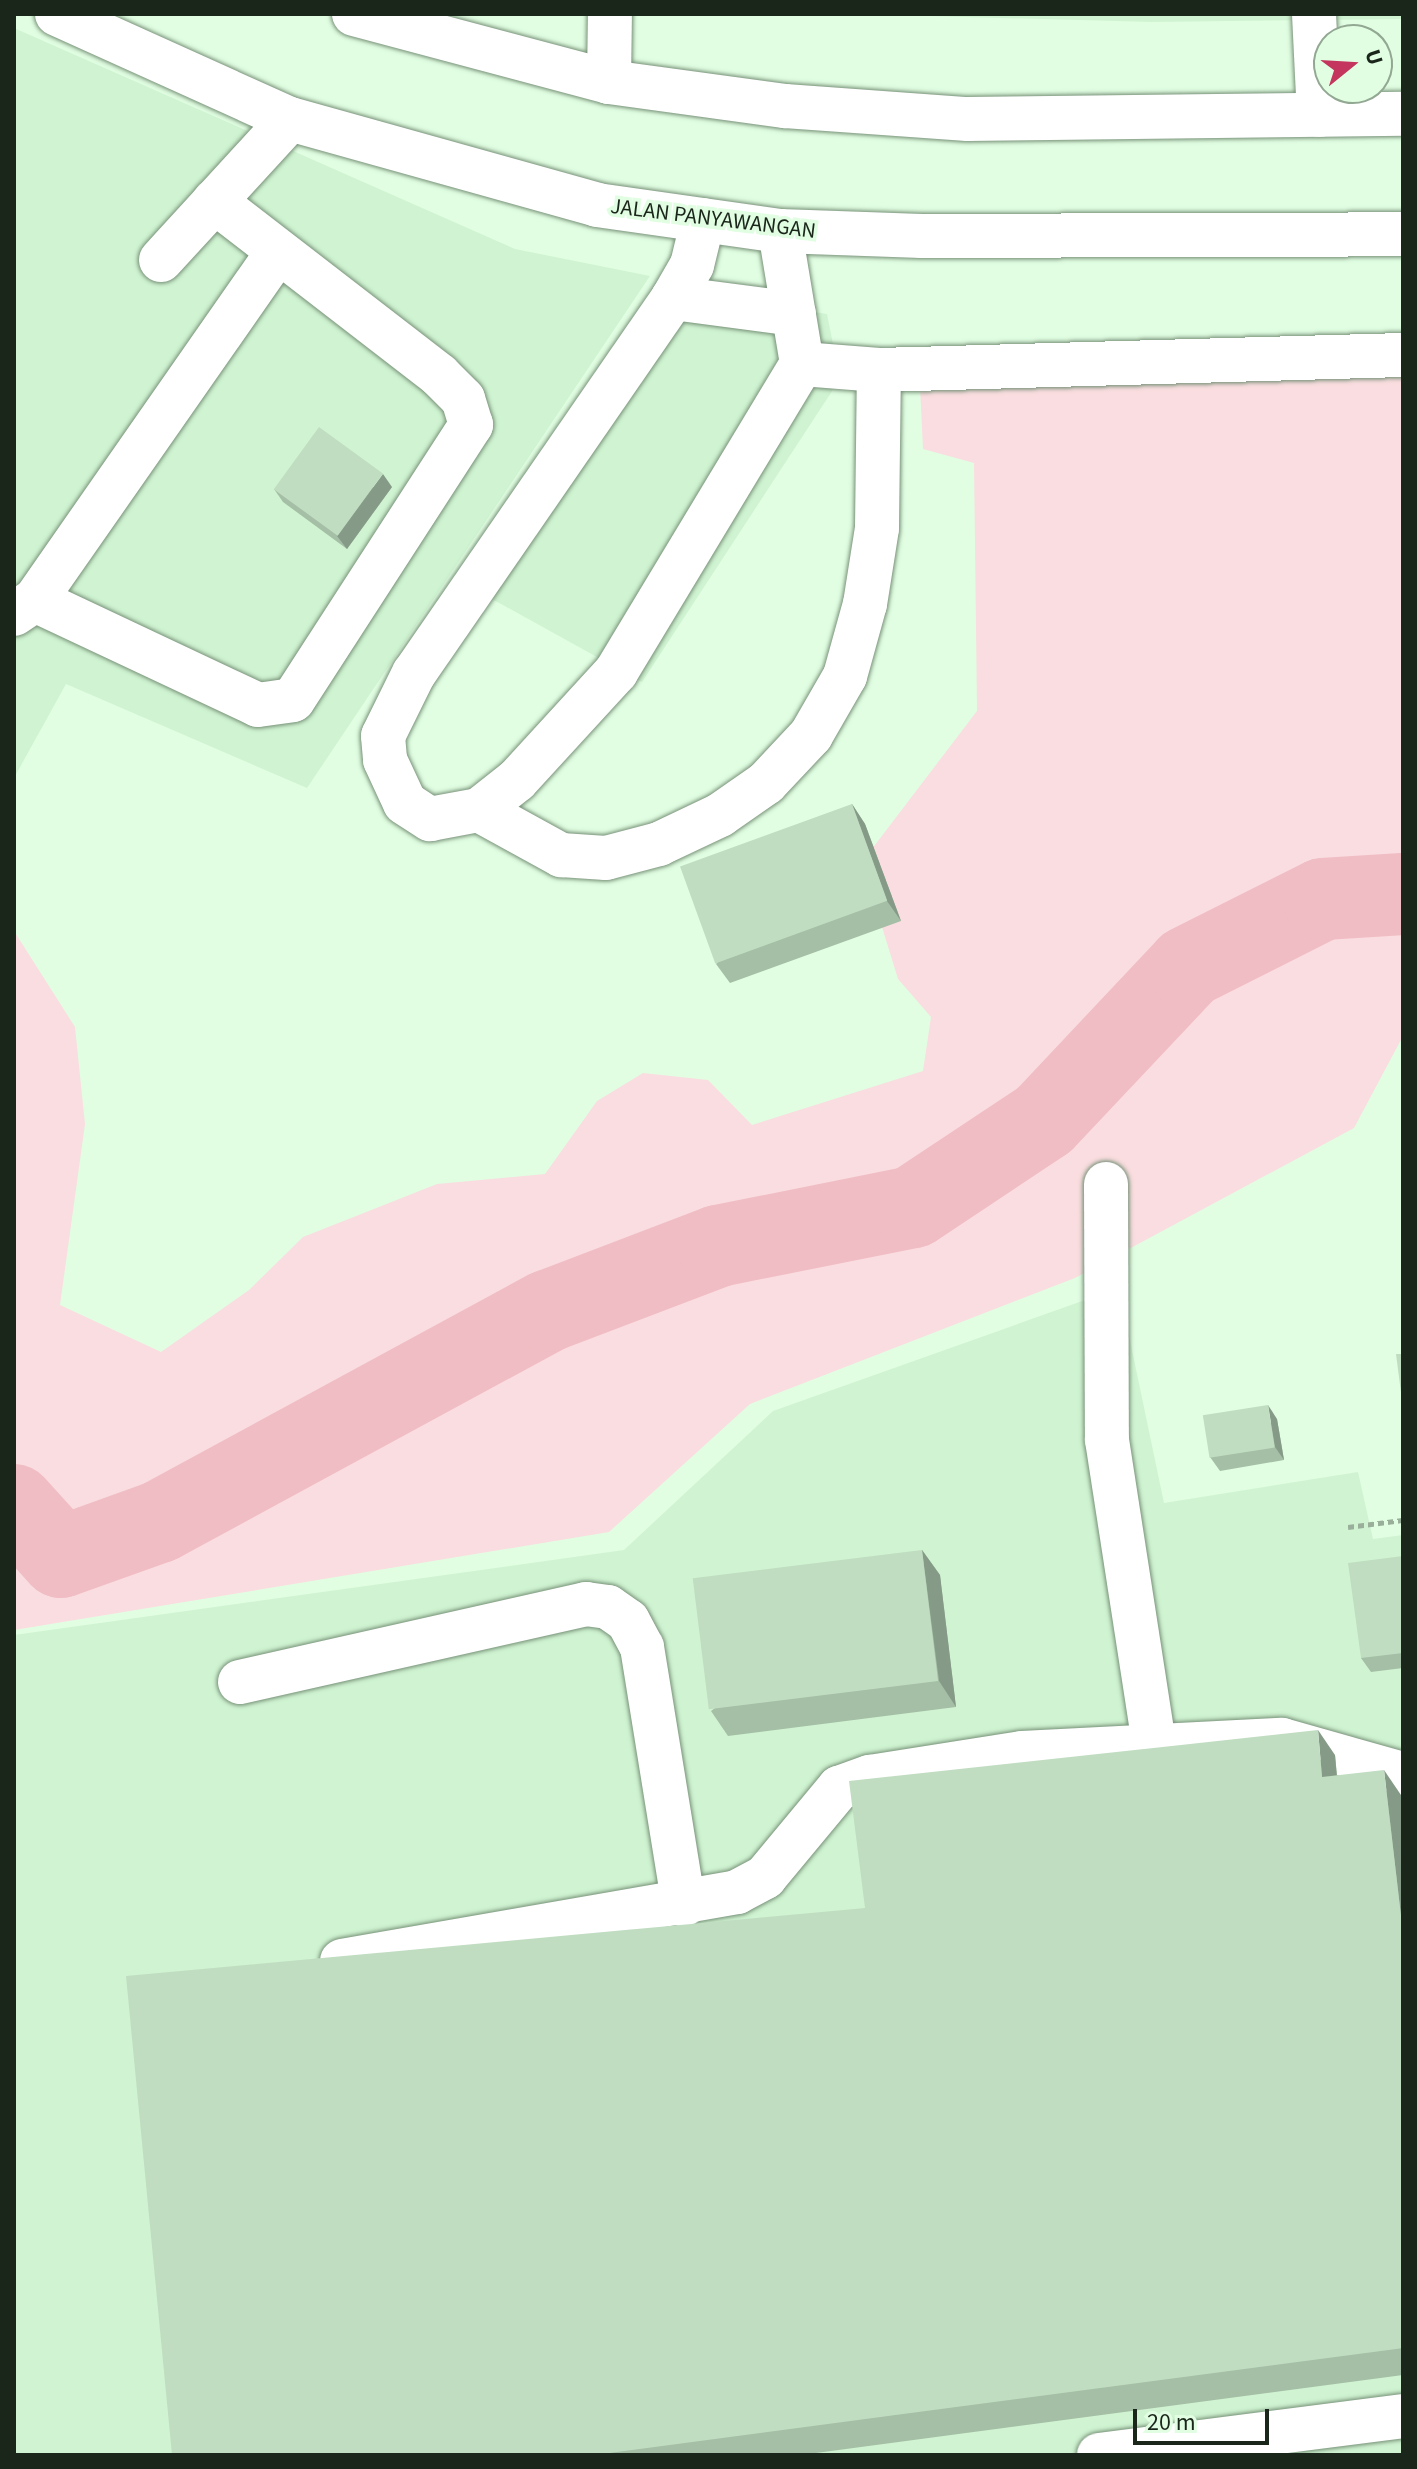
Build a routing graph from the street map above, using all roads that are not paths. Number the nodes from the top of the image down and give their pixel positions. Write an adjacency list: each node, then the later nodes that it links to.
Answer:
1 (57, 14): 8 (main road, JALAN PANYAWANGAN)
2 (354, 14): 5 (main road)
3 (610, 14): 5 (main road)
4 (1314, 14): 7 (main road)
5 (609, 82): 7 (main road)
6 (1403, 114): 7 (main road)
7 (1319, 115)
8 (302, 122): 9 (main road); 10 (main road, JALAN PANYAWANGAN)
9 (216, 203): 13 (main road); 14 (main road)
10 (703, 220): 11 (main road, JALAN PANYAWANGAN); 15 (main road)
11 (780, 231): 12 (main road, JALAN PANYAWANGAN); 16 (main road)
12 (1403, 234)
13 (278, 252): 20 (main road); 20 (main road)
14 (161, 260)
15 (673, 298): 16 (main road); 21 (main road)
16 (794, 314): 18 (main road)
17 (1403, 355): 19 (main road)
18 (802, 364): 19 (main road); 21 (main road)
19 (879, 370): 21 (main road)
20 (24, 607)
21 (479, 810)
22 (1106, 1184): 24 (main road)
23 (240, 1682): 26 (main road)
24 (1154, 1743): 25 (main road); 26 (main road)
25 (1403, 1774)
26 (684, 1905): 27 (main road)
27 (295, 1968)
28 (1403, 2416): 29 (main road)
29 (1099, 2455)

